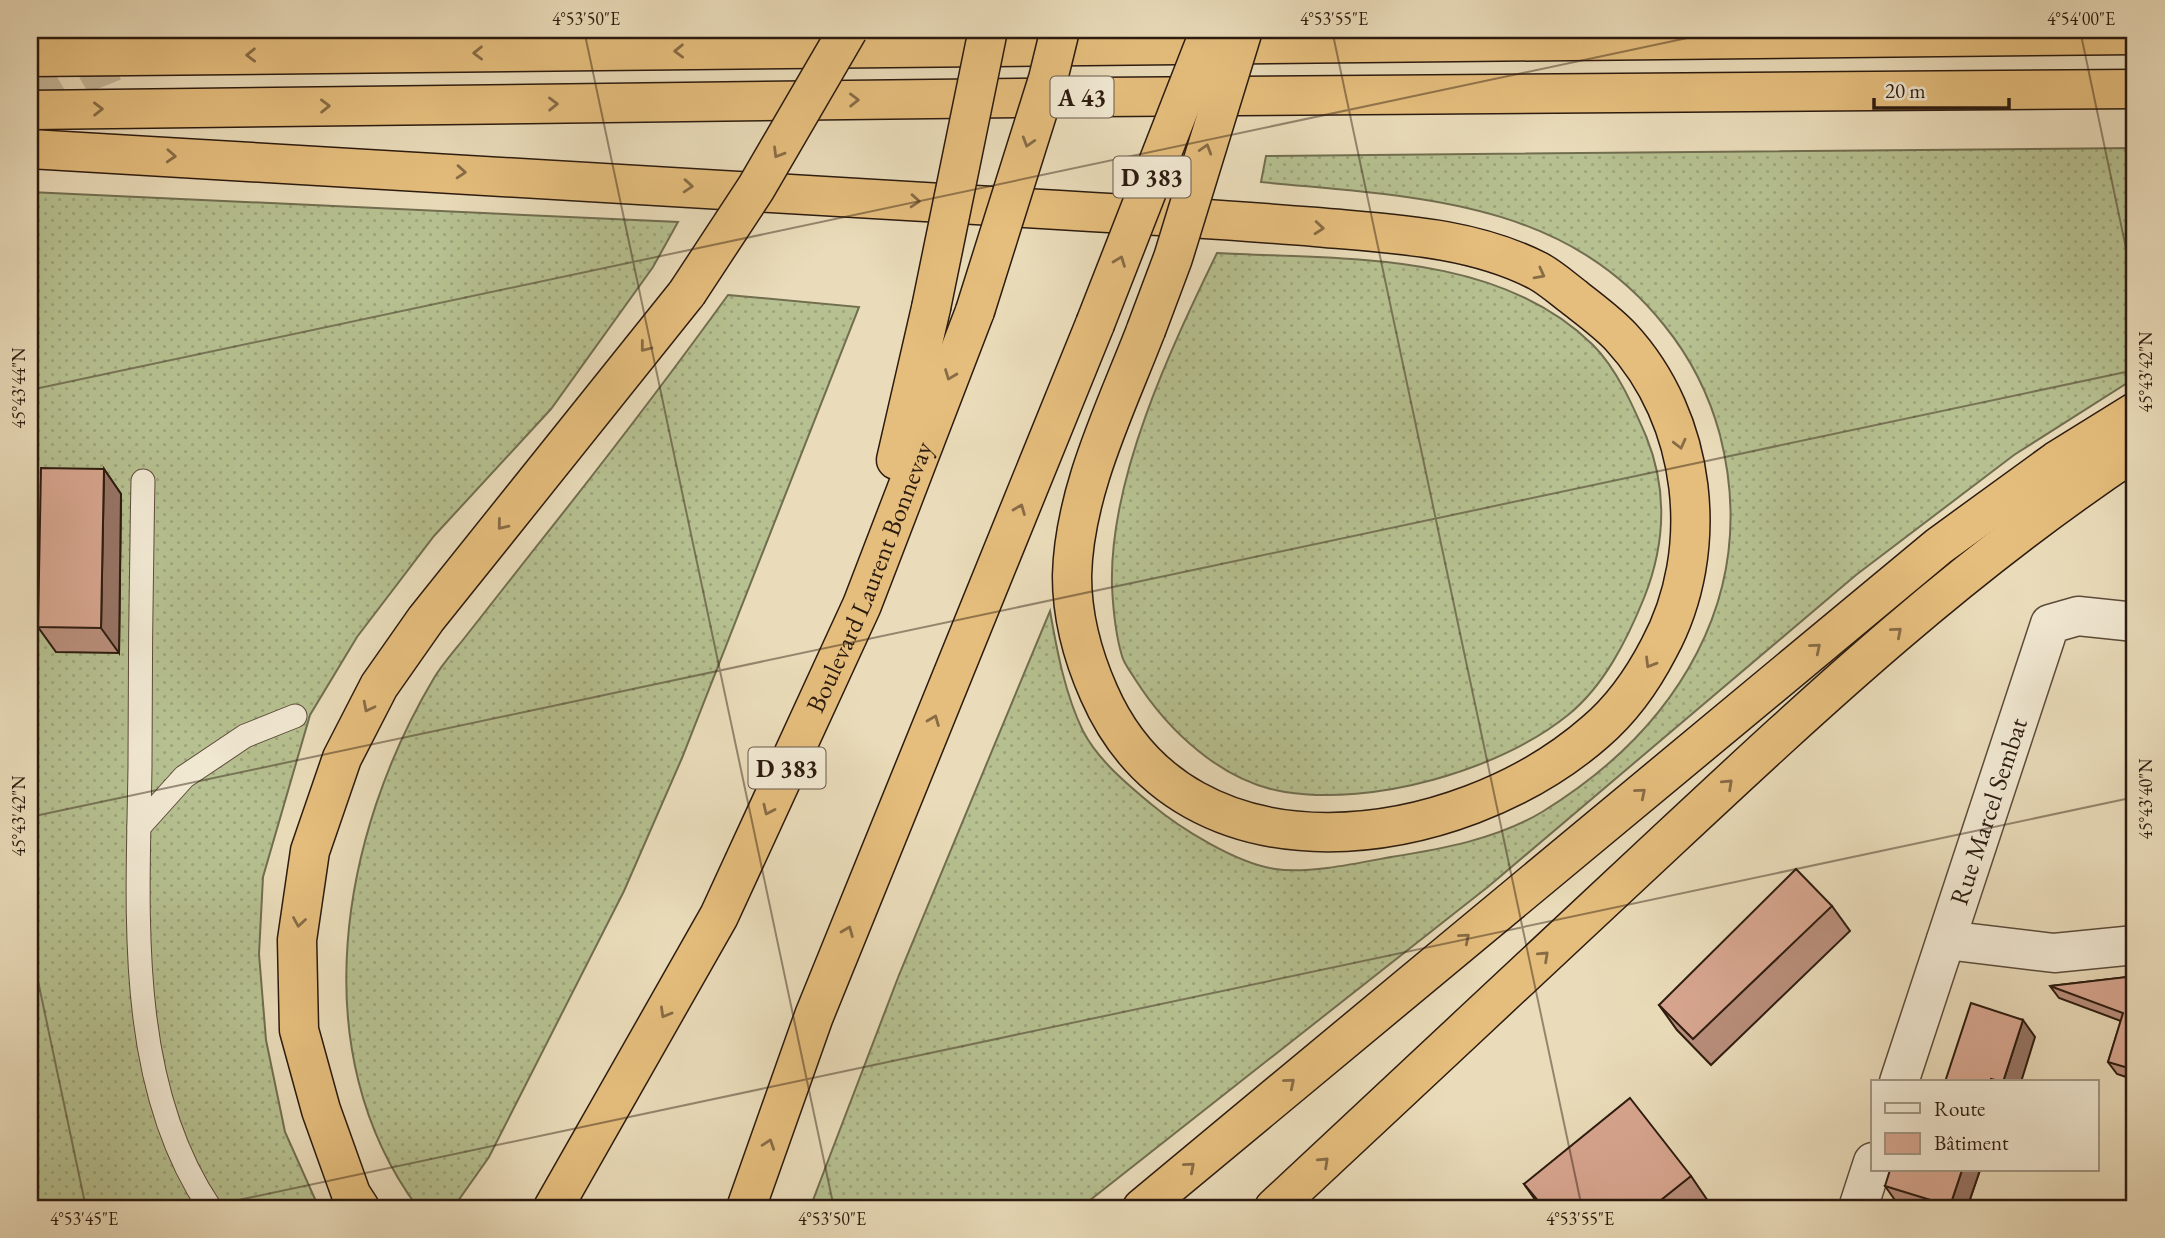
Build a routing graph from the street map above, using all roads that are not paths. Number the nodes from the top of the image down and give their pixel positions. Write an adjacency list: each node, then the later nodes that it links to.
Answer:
1 (848, 30): 24 (highway, one-way to 24, bridge)
2 (988, 30): 14 (highway, bridge)
3 (1060, 30): 14 (highway, Boulevard Laurent Bonnevay / D 383, one-way to 14, bridge)
4 (1210, 30): 25 (highway, D 383, one-way to 4, bridge)
5 (1243, 30): 10 (highway, one-way to 5, bridge)
6 (2135, 35): 7 (highway, A 43, one-way to 7)
7 (30, 57)
8 (2135, 89): 9 (highway, A 43, one-way to 8)
9 (30, 110)
10 (30, 149)
11 (2135, 412): 26 (highway, one-way to 11)
12 (2135, 451): 27 (highway, one-way to 12)
13 (142, 481): 17 (lane)
14 (862, 605): 22 (highway, Boulevard Laurent Bonnevay / D 383, one-way to 22)
15 (2135, 622): 18 (street, Rue Marcel Sembat)
16 (295, 716): 17 (lane)
17 (139, 827): 23 (lane)
18 (1946, 940): 19 (street); 20 (street, Rue Marcel Sembat)
19 (2135, 946)
20 (1900, 1080)
21 (1871, 1168): 28 (street)
22 (554, 1207)
23 (210, 1208)
24 (360, 1208)
25 (746, 1208)
26 (1142, 1208)
27 (1274, 1208)
28 (1858, 1208)

